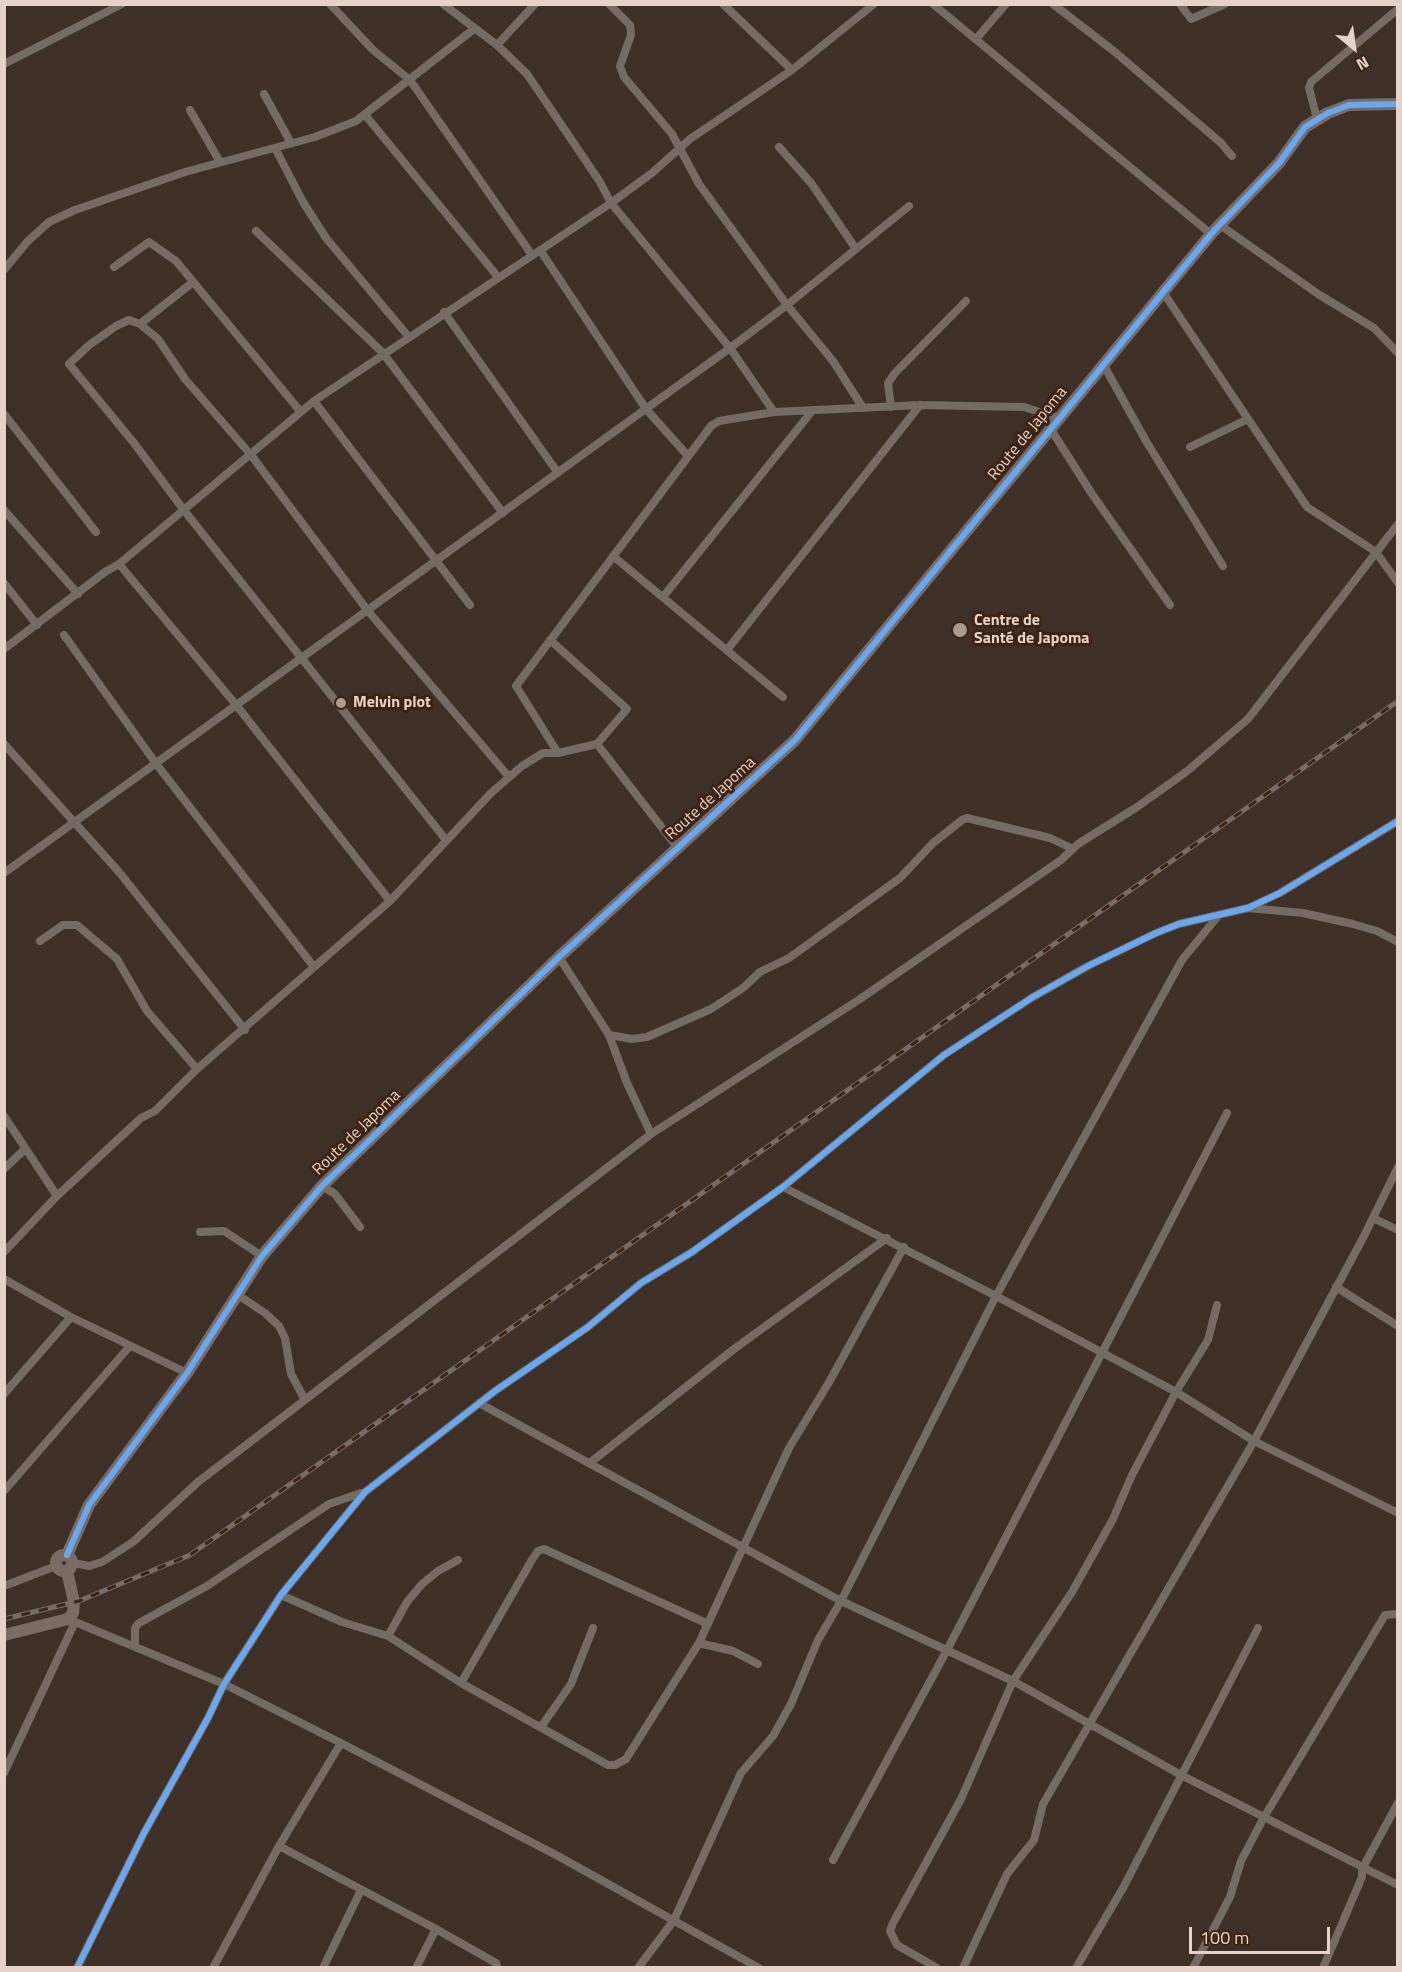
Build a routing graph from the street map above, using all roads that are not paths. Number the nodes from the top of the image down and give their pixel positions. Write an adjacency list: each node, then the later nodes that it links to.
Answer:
1 (330, 4): 19 (street)
2 (443, 4): 14 (street)
3 (535, 4): 16 (street)
4 (609, 4): 28 (street)
5 (723, 4): 18 (street)
6 (874, 4): 18 (street)
7 (933, 4): 15 (street)
8 (1006, 4): 15 (street)
9 (1053, 4): 29 (street)
10 (1180, 4): 11 (street)
11 (1225, 4)
12 (120, 5): 17 (street)
13 (1398, 9): 24 (street)
14 (474, 29): 16 (street); 19 (street)
15 (977, 38): 33 (street)
16 (497, 45): 31 (street)
17 (4, 64)
18 (792, 70): 28 (street)
19 (410, 80): 23 (street); 36 (street)
20 (264, 94): 25 (street)
21 (1398, 104): 24 (street, Route de Japoma)
22 (190, 110): 30 (street)
23 (366, 116): 25 (street); 39 (street)
24 (1317, 119): 33 (street, Route de Japoma)
25 (291, 143): 27 (street)
26 (779, 147): 35 (street)
27 (275, 148): 30 (street); 46 (street)
28 (679, 148): 31 (street); 43 (street)
29 (1232, 156)
30 (220, 162): 38 (street)
31 (611, 203): 36 (street); 47 (street)
32 (909, 206): 35 (street)
33 (1215, 229): 41 (street, Route de Japoma); 48 (street)
34 (256, 231): 49 (street)
35 (856, 249): 43 (street)
36 (536, 252): 39 (street); 55 (street)
37 (114, 267): 40 (street)
38 (4, 270)
39 (498, 277): 44 (street)
40 (193, 282): 45 (street); 56 (street)
41 (1163, 292): 50 (street, Route de Japoma); 60 (street)
42 (966, 301): 53 (street)
43 (787, 305): 47 (street); 54 (street)
44 (444, 312): 46 (street); 65 (street)
45 (140, 324): 63 (street); 66 (street)
46 (408, 336): 49 (street)
47 (730, 348): 55 (street); 58 (street)
48 (1398, 352)
49 (383, 353): 51 (street); 68 (street)
50 (1103, 364): 61 (street, Route de Japoma); 75 (street)
51 (314, 401): 56 (street); 73 (street)
52 (920, 405): 53 (street); 61 (street); 87 (street)
53 (891, 407): 54 (street)
54 (863, 408): 57 (street)
55 (646, 409): 64 (street); 65 (street)
56 (300, 411): 63 (street)
57 (812, 411): 58 (street); 79 (street)
58 (774, 412): 64 (street)
59 (4, 414): 70 (street)
60 (1248, 419): 62 (street); 71 (street)
61 (1054, 423): 81 (street); 99 (street, Route de Japoma)
62 (1190, 447)
63 (251, 455): 66 (street); 82 (street)
64 (688, 456): 72 (street)
65 (558, 473): 68 (street)
66 (183, 509): 74 (street); 88 (street)
67 (4, 510): 78 (street)
68 (503, 513): 73 (street)
69 (1398, 524): 71 (street)
70 (96, 532)
71 (1376, 552): 77 (street); 100 (street)
72 (613, 556): 79 (street); 85 (street)
73 (436, 558): 80 (street); 82 (street)
74 (120, 564): 78 (street); 90 (street)
75 (1224, 566)
76 (4, 583): 83 (street)
77 (1398, 583)
78 (78, 594): 83 (street)
79 (663, 597): 87 (street)
80 (470, 605)
81 (1170, 605)
82 (368, 611): 88 (street); 95 (street)
83 (37, 625): 86 (street)
84 (63, 635): 94 (street)
85 (550, 640): 92 (street); 93 (street)
86 (4, 649)
87 (727, 651): 89 (street)
88 (302, 659): 90 (street); 98 (street)
89 (783, 697)
90 (237, 706): 94 (street); 102 (street)
91 (4, 744): 97 (street)
92 (597, 744): 93 (street); 99 (street)
93 (558, 753): 95 (street)
94 (157, 765): 97 (street); 108 (street)
95 (509, 777): 98 (street)
96 (1398, 821): 103 (street)
97 (73, 822): 101 (street); 109 (street)
98 (446, 840): 102 (street)
99 (676, 847): 107 (street, Route de Japoma)
100 (1071, 848): 110 (street); 114 (street)
101 (4, 873)
102 (390, 901): 108 (street)
103 (1248, 908): 104 (street); 106 (street)
104 (1218, 916): 119 (street); 132 (street)
105 (40, 941): 111 (street)
106 (1398, 942)
107 (560, 957): 110 (street); 118 (street, Route de Japoma)
108 (314, 967): 109 (street)
109 (245, 1030): 111 (street)
110 (609, 1035): 114 (street)
111 (197, 1069): 120 (street)
112 (1227, 1113): 137 (street)
113 (4, 1116): 115 (street)
114 (651, 1134): 141 (street)
115 (25, 1149): 117 (street); 120 (street)
116 (1398, 1167): 121 (street)
117 (4, 1169)
118 (322, 1185): 122 (street); 128 (street, Route de Japoma)
119 (783, 1187): 125 (street); 142 (street)
120 (57, 1196): 127 (street)
121 (1373, 1218): 123 (street); 130 (street)
122 (360, 1227)
123 (1398, 1230)
124 (200, 1232): 128 (street)
125 (887, 1238): 126 (street); 144 (street)
126 (904, 1247): 132 (street); 148 (street)
127 (4, 1252)
128 (262, 1256): 131 (street, Route de Japoma)
129 (4, 1279): 134 (street)
130 (1336, 1287): 135 (street); 143 (street)
131 (238, 1296): 138 (street, Route de Japoma); 141 (street)
132 (996, 1296): 137 (street); 153 (street)
133 (1216, 1305): 139 (street)
134 (71, 1317): 136 (street); 140 (street)
135 (1398, 1326)
136 (129, 1347): 138 (street); 145 (street)
137 (1102, 1353): 139 (street); 163 (street)
138 (187, 1373): 150 (street, Route de Japoma)
139 (1176, 1392): 143 (street); 165 (street)
140 (4, 1394)
141 (304, 1400): 150 (street)
142 (479, 1403): 144 (street); 146 (street)
143 (1254, 1441): 147 (street); 168 (street)
144 (591, 1462): 148 (street)
145 (4, 1491)
146 (364, 1492): 152 (street); 162 (street)
147 (1398, 1513)
148 (742, 1547): 153 (street); 156 (street)
149 (458, 1560): 160 (street)
150 (66, 1563): 151 (street); 155 (street)
151 (4, 1586)
152 (281, 1595): 160 (street); 167 (street)
153 (841, 1601): 163 (street); 180 (street)
154 (1398, 1614): 174 (street)
155 (72, 1621): 159 (street); 162 (street); 171 (street)
156 (708, 1624): 161 (street); 166 (street)
157 (593, 1628): 169 (street)
158 (1258, 1628): 172 (street)
159 (4, 1635)
160 (387, 1636): 166 (street)
161 (699, 1643): 164 (street); 169 (street)
162 (135, 1647): 167 (street)
163 (947, 1650): 165 (street); 176 (street)
164 (758, 1664)
165 (1013, 1681): 168 (street); 189 (street)
166 (461, 1683): 169 (street)
167 (224, 1684): 170 (street); 182 (street)
168 (1089, 1723): 172 (street); 190 (street)
169 (541, 1727)
170 (341, 1743): 175 (street); 180 (street)
171 (4, 1773)
172 (1181, 1775): 174 (street); 191 (street)
173 (1398, 1803): 177 (street)
174 (1263, 1819): 177 (street); 192 (street)
175 (279, 1846): 179 (street); 183 (street)
176 (833, 1860)
177 (1362, 1869): 178 (street); 193 (street)
178 (1398, 1885)
179 (362, 1890): 181 (street); 184 (street)
180 (674, 1920): 187 (street); 188 (street)
181 (436, 1929): 185 (street); 186 (street)
182 (77, 1968)
183 (213, 1968)
184 (323, 1968)
185 (416, 1968)
186 (498, 1968)
187 (638, 1968)
188 (759, 1968)
189 (937, 1968)
190 (963, 1968)
191 (1076, 1968)
192 (1193, 1968)
193 (1323, 1968)

